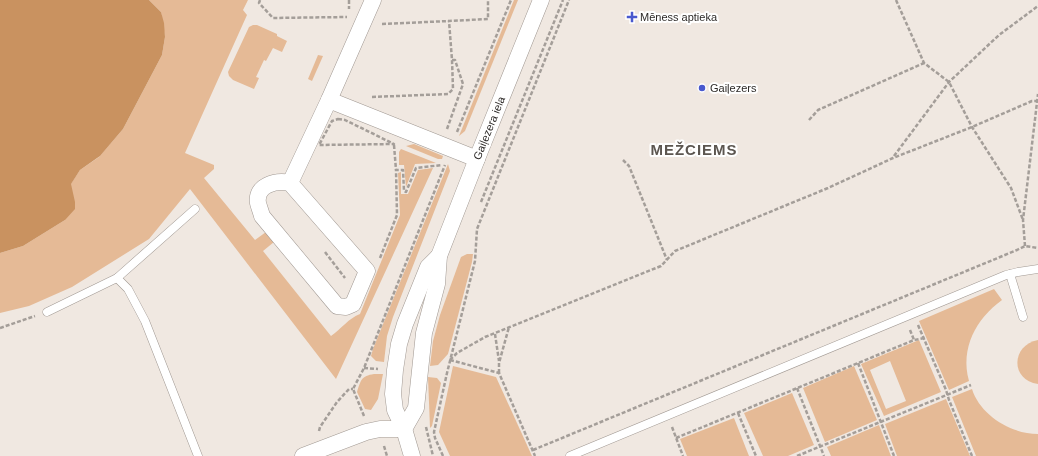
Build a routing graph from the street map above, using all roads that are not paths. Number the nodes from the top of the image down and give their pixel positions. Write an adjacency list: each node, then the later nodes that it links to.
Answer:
1 (373, 0): 3 (street)
2 (541, 0): 4 (street, Gaiļezera iela)
3 (329, 100): 4 (street); 5 (street)
4 (477, 159): 7 (street, Gaiļezera iela)
5 (290, 183): 5 (street)
6 (195, 209): 10 (lane)
7 (439, 256): 13 (street, Gaiļezera iela); 13 (street, Gaiļezera iela)
8 (1038, 269): 9 (lane)
9 (1010, 274): 12 (lane); 17 (lane)
10 (117, 278): 11 (lane); 14 (lane)
11 (47, 312)
12 (1023, 317)
13 (404, 429): 15 (street); 16 (street, Gaiļezera iela)
14 (198, 456)
15 (303, 456)
16 (412, 456)
17 (570, 456)

